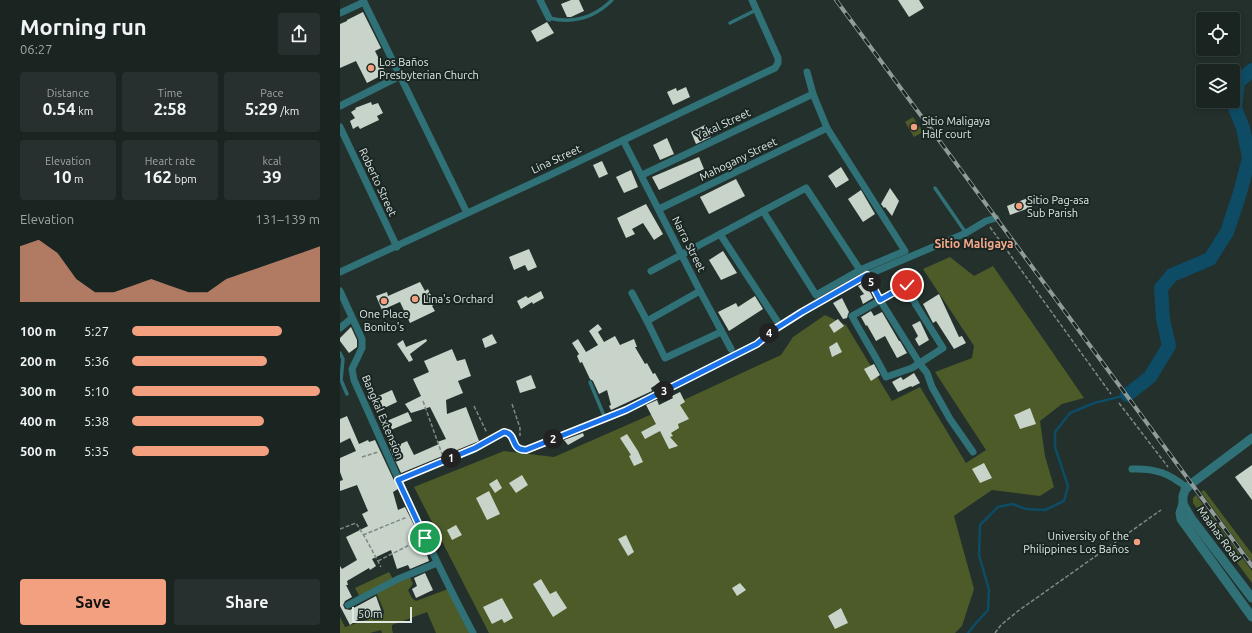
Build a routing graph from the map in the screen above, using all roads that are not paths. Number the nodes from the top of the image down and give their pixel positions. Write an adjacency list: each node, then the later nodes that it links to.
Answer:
1 (540, 0): 7 (street)
2 (612, 0): 7 (lane)
3 (752, 0): 5 (street)
4 (363, 1): 6 (street); 10 (street)
5 (756, 10): 8 (lane); 15 (street, Lina Street)
6 (340, 13)
7 (549, 18)
8 (730, 23)
9 (807, 72): 11 (street)
10 (400, 76): 12 (street); 20 (street)
11 (813, 94): 14 (street); 16 (street, Yakal Street)
12 (340, 106)
13 (340, 127): 24 (street, Roberto Street)
14 (827, 128): 18 (street, Mahogany Street); 26 (street)
15 (624, 140): 16 (street, Narra Street); 20 (street, Lina Street)
16 (642, 175): 18 (street, Narra Street)
17 (935, 188): 22 (lane)
18 (659, 209): 25 (street, Narra Street)
19 (763, 211): 23 (street); 26 (street); 26 (street)
20 (467, 213): 24 (street, Lina Street)
21 (996, 218): 22 (street)
22 (966, 233): 29 (street)
23 (720, 234): 25 (street); 36 (street)
24 (396, 247): 28 (street, Lina Street)
25 (682, 254): 27 (street); 31 (street, Narra Street)
26 (860, 270)
27 (651, 271)
28 (340, 272)
29 (867, 275): 33 (street); 44 (street)
30 (340, 291): 34 (street, Bangkal Extension)
31 (700, 291): 35 (street); 38 (street, Narra Street)
32 (632, 293): 35 (street)
33 (880, 300): 41 (street); 41 (street); 41 (street)
34 (352, 318): 37 (street); 48 (street, Bangkal Extension)
35 (647, 320): 38 (street)
36 (777, 321)
37 (340, 328)
38 (721, 332): 39 (street, Narra Street)
39 (731, 349)
40 (340, 353): 43 (lane)
41 (920, 364): 46 (street)
42 (590, 382): 44 (lane)
43 (347, 394)
44 (605, 418): 48 (street)
45 (1252, 438): 49 (street)
46 (973, 452)
47 (1132, 469): 49 (street)
48 (398, 480): 51 (street, Bangkal Extension)
49 (1186, 488): 50 (street, Maahas Road)
50 (1183, 504): 52 (street, Maahas Road); 54 (street)
51 (437, 563): 53 (street); 55 (street, Bangkal Extension)
52 (1252, 598)
53 (348, 605)
54 (1252, 617)
55 (473, 633)

